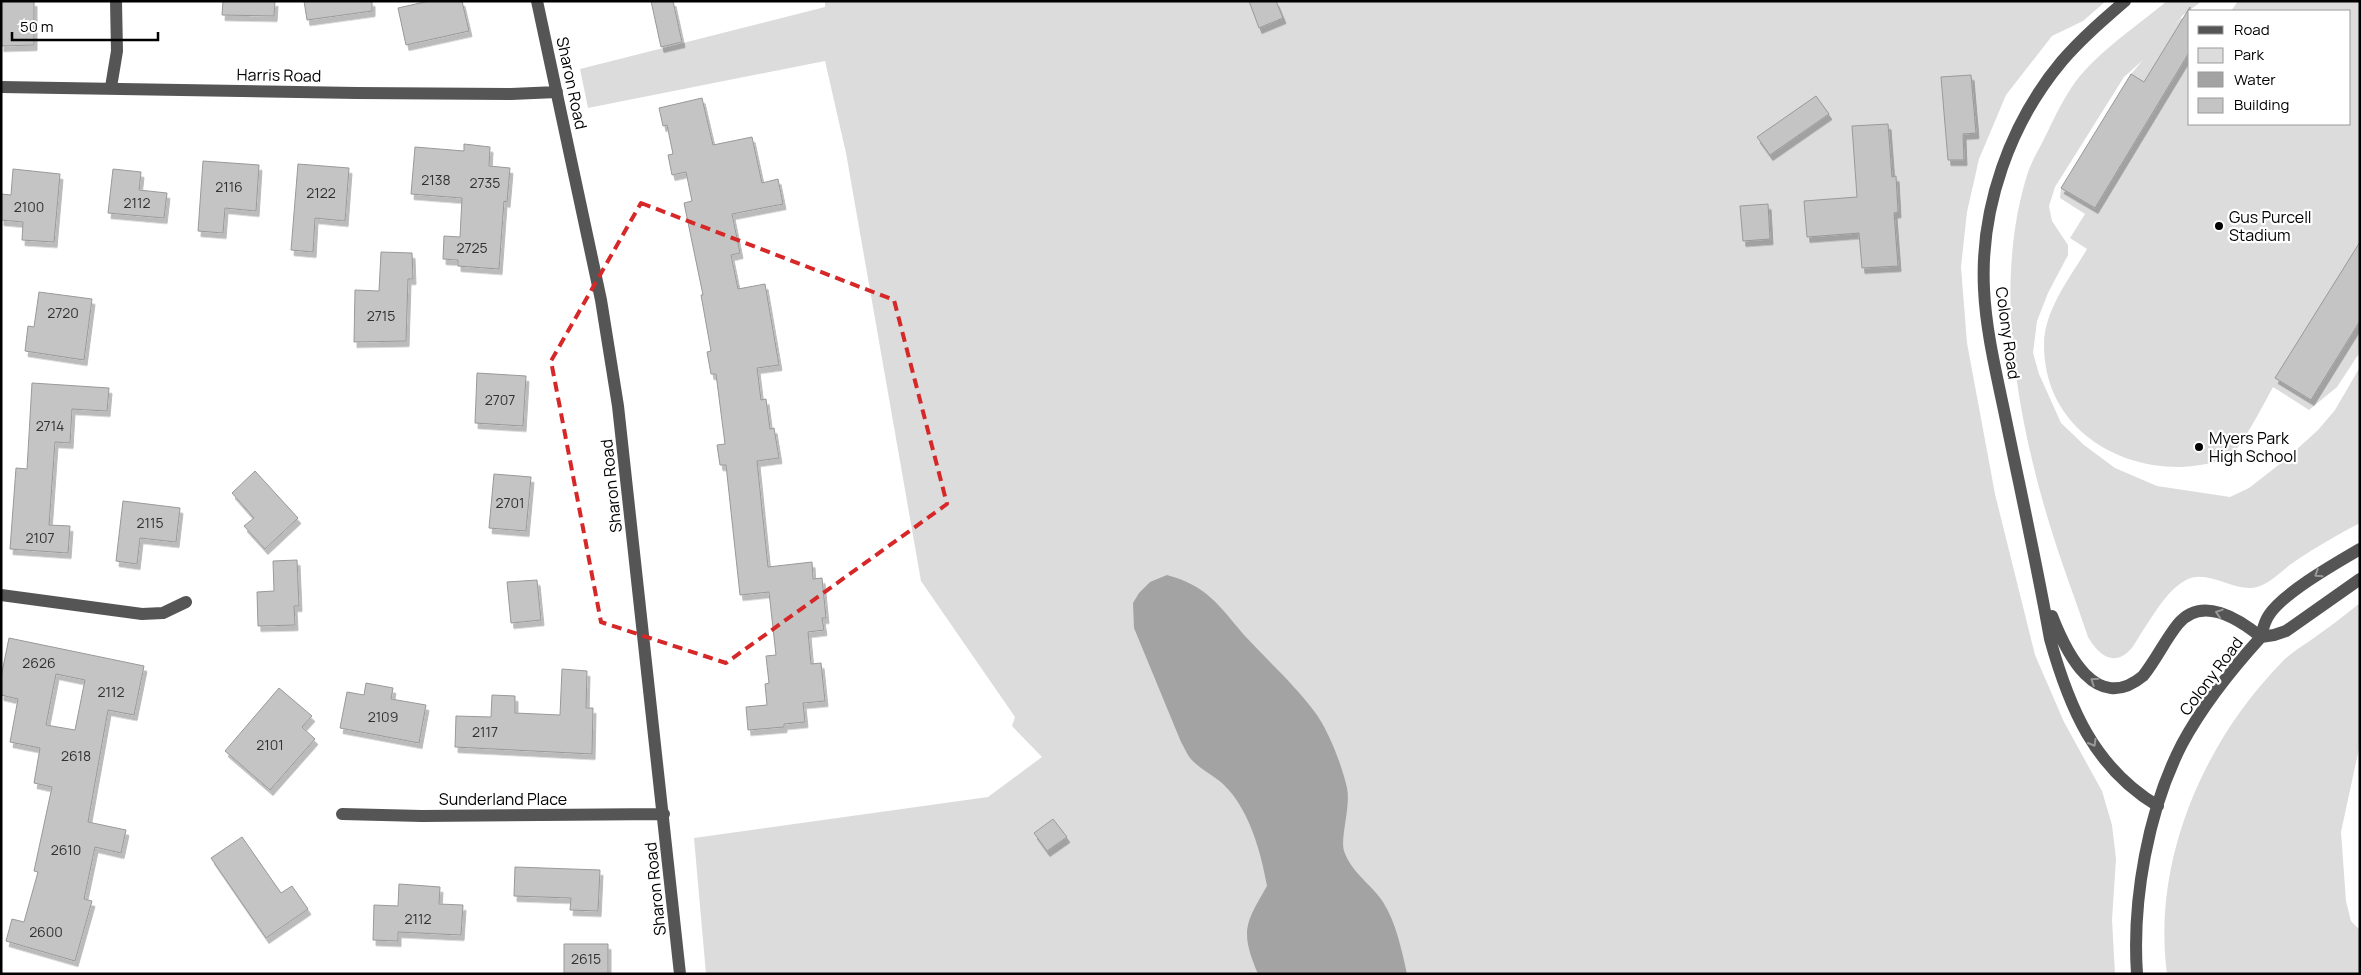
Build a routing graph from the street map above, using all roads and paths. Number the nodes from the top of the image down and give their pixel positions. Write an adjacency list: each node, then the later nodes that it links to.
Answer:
1 (116, 1): 5 (street)
2 (537, 1): 6 (street, Sharon Road)
3 (2125, 1): 9 (street, Colony Road)
4 (1, 86): 5 (street, Harris Road)
5 (111, 87): 6 (street, Harris Road)
6 (557, 92): 15 (street, Sharon Road)
7 (2360, 549): 12 (street, one-way to 12)
8 (2360, 578): 12 (street)
9 (2042, 591): 12 (street, Colony Road, one-way to 9); 13 (street, Colony Road, one-way to 13)
10 (1, 594): 11 (street)
11 (186, 602)
12 (2261, 637): 13 (street, Colony Road)
13 (2158, 806): 17 (street, Colony Road)
14 (342, 814): 15 (street, Sunderland Place)
15 (664, 814): 16 (street, Sharon Road)
16 (680, 974)
17 (2137, 974)

